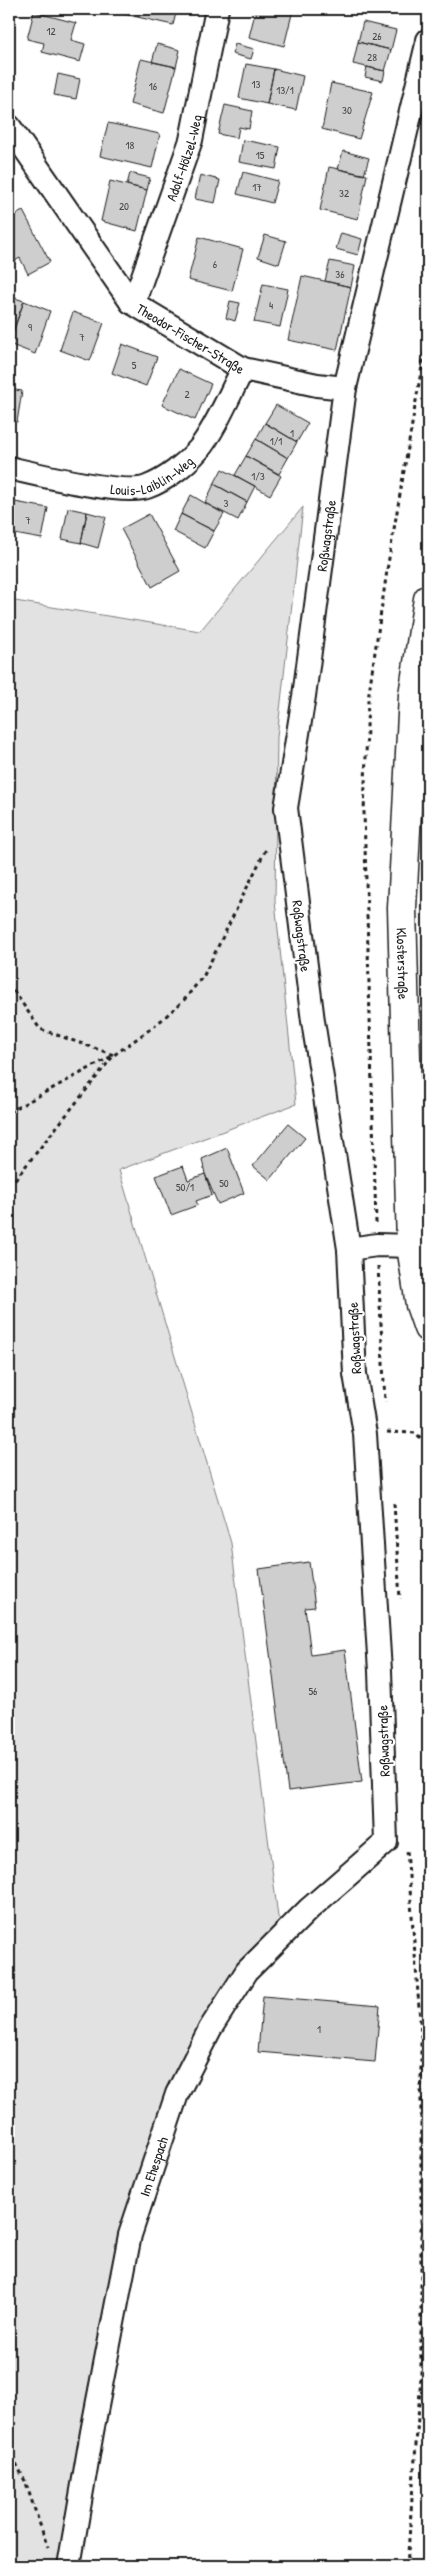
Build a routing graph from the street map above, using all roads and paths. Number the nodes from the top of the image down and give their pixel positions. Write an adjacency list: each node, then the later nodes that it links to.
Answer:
1 (217, 9): 4 (street, Adolf-Hölzel-Weg)
2 (428, 40): 7 (street, Roßwagstraße)
3 (9, 126): 4 (street, Theodor-Fischer-Straße)
4 (131, 302): 6 (street, Theodor-Fischer-Straße)
5 (428, 331): 15 (path)
6 (243, 369): 7 (street, Theodor-Fischer-Straße); 8 (street, Louis-Laiblin-Weg)
7 (345, 388): 10 (street, Roßwagstraße)
8 (9, 468)
9 (428, 599): 16 (main road, Klosterstraße)
10 (286, 808): 12 (path); 17 (street, Roßwagstraße)
11 (9, 984): 12 (path)
12 (114, 1055): 13 (path); 14 (path)
13 (9, 1112)
14 (9, 1186)
15 (377, 1245): 16 (street); 17 (street); 19 (path)
16 (411, 1246): 18 (main road, Klosterstraße)
17 (349, 1248): 20 (street, Roßwagstraße)
18 (428, 1328)
19 (383, 1384)
20 (364, 1434): 21 (path); 22 (street, Roßwagstraße)
21 (428, 1447)
22 (386, 1842): 25 (street, Im Ehespach)
23 (421, 2033): 26 (path)
24 (9, 2449): 25 (path)
25 (69, 2565)
26 (407, 2566)

